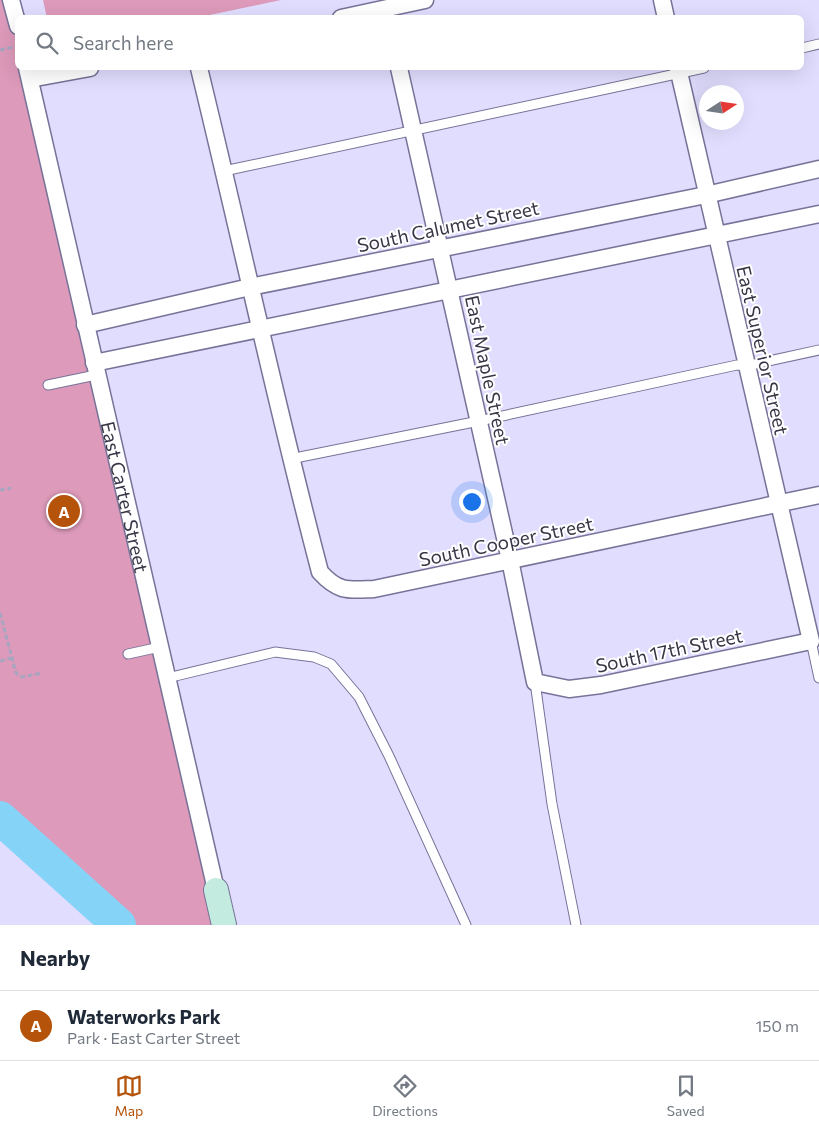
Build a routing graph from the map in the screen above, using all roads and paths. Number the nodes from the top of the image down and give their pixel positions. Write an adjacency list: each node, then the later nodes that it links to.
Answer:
1 (12, 0): 5 (street)
2 (425, 0): 4 (street)
3 (662, 0): 7 (street)
4 (387, 13): 6 (street)
5 (15, 15)
6 (369, 15)
7 (665, 15)
8 (819, 44): 10 (lane)
9 (15, 47): 11 (path)
10 (804, 48)
11 (0, 50)
12 (65, 70): 16 (street)
13 (198, 70): 19 (street, South Cooper Street)
14 (399, 70): 17 (street, East Maple Street)
15 (678, 70): 17 (lane); 20 (street, East Superior Street)
16 (28, 73): 26 (street, East Carter Street)
17 (413, 132): 19 (lane); 23 (street, East Maple Street)
18 (819, 169): 20 (street, South Calumet Street)
19 (224, 172): 24 (street, South Cooper Street)
20 (706, 195): 22 (street, East Superior Street); 23 (street, South Calumet Street)
21 (819, 214): 22 (street)
22 (715, 234): 25 (street); 29 (street, East Superior Street)
23 (441, 248): 24 (street, South Calumet Street); 25 (street, East Maple Street)
24 (250, 287): 26 (street, South Calumet Street); 27 (street, South Cooper Street)
25 (450, 289): 27 (street); 32 (street, East Maple Street)
26 (85, 325): 30 (street, East Carter Street)
27 (260, 329): 30 (street); 33 (street, South Cooper Street)
28 (819, 350): 29 (lane)
29 (746, 366): 32 (lane); 37 (street, East Superior Street)
30 (95, 369): 31 (lane); 41 (street, East Carter Street)
31 (48, 385)
32 (479, 421): 33 (lane); 38 (street, East Maple Street)
33 (290, 459): 38 (street, South Cooper Street)
34 (11, 488): 35 (path)
35 (0, 490)
36 (819, 495): 37 (street, South Cooper Street)
37 (778, 505): 38 (street, South Cooper Street); 40 (street, East Superior Street)
38 (510, 560): 48 (street, East Maple Street)
39 (0, 612): 43 (path)
40 (812, 641): 47 (lane); 48 (street, South 17th Street)
41 (160, 647): 42 (lane); 46 (street, East Carter Street)
42 (128, 654)
43 (11, 658): 44 (path); 45 (path)
44 (0, 661)
45 (42, 673)
46 (167, 678): 49 (street, East Carter Street); 51 (lane)
47 (819, 678)
48 (535, 682): 52 (lane)
49 (216, 890): 50 (street, East Carter Street)
50 (224, 925)
51 (466, 925)
52 (576, 925)

